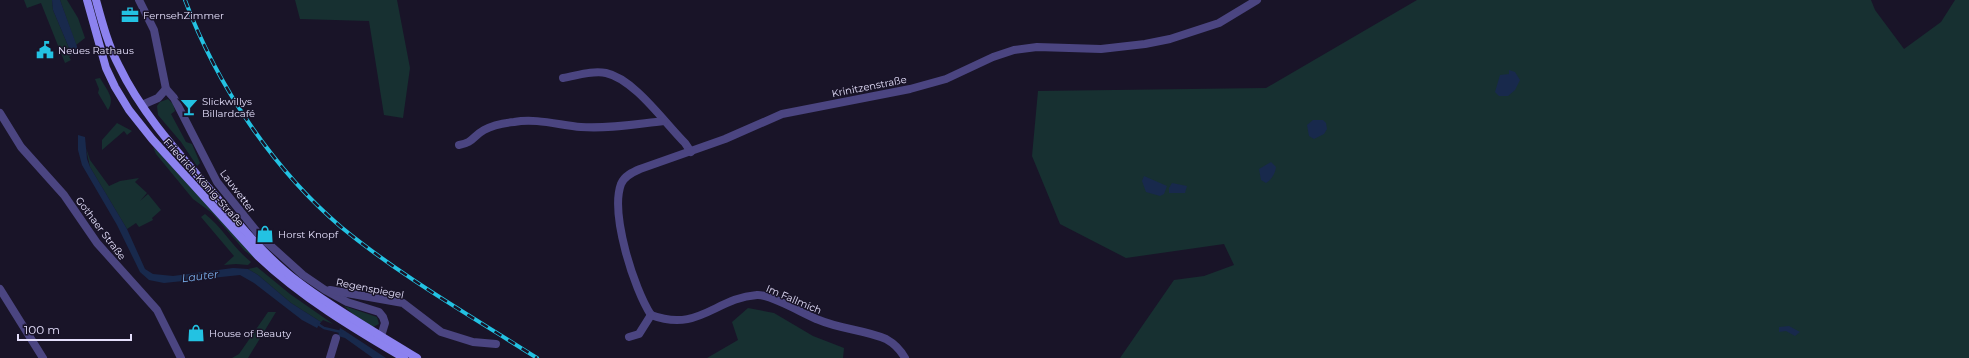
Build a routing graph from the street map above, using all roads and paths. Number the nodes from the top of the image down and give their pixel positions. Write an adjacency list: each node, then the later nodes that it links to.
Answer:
1 (87, 0): 22 (main road, Friedrich-König-Straße)
2 (96, 0): 7 (main road, Friedrich-König-Straße)
3 (139, 0): 6 (street, Lauwetter)
4 (1257, 0): 11 (street, Krinitzenstraße)
5 (563, 78): 9 (street)
6 (166, 89): 7 (street); 13 (street, Lauwetter)
7 (142, 105): 15 (main road, Friedrich-König-Straße)
8 (0, 113): 19 (street, Gothaer Straße)
9 (664, 122): 10 (street); 11 (street)
10 (459, 145)
11 (691, 152): 14 (street, Krinitzenstraße)
12 (0, 289): 20 (street)
13 (325, 290): 15 (street, Lauwetter); 18 (street, Regenspiegel)
14 (651, 315): 16 (street); 24 (street, Im Fallmich)
15 (381, 336): 23 (main road, Friedrich-König-Straße)
16 (629, 336)
17 (336, 338): 21 (street)
18 (496, 344)
19 (180, 357)
20 (43, 358)
21 (330, 358)
22 (404, 358)
23 (417, 358)
24 (905, 358)

